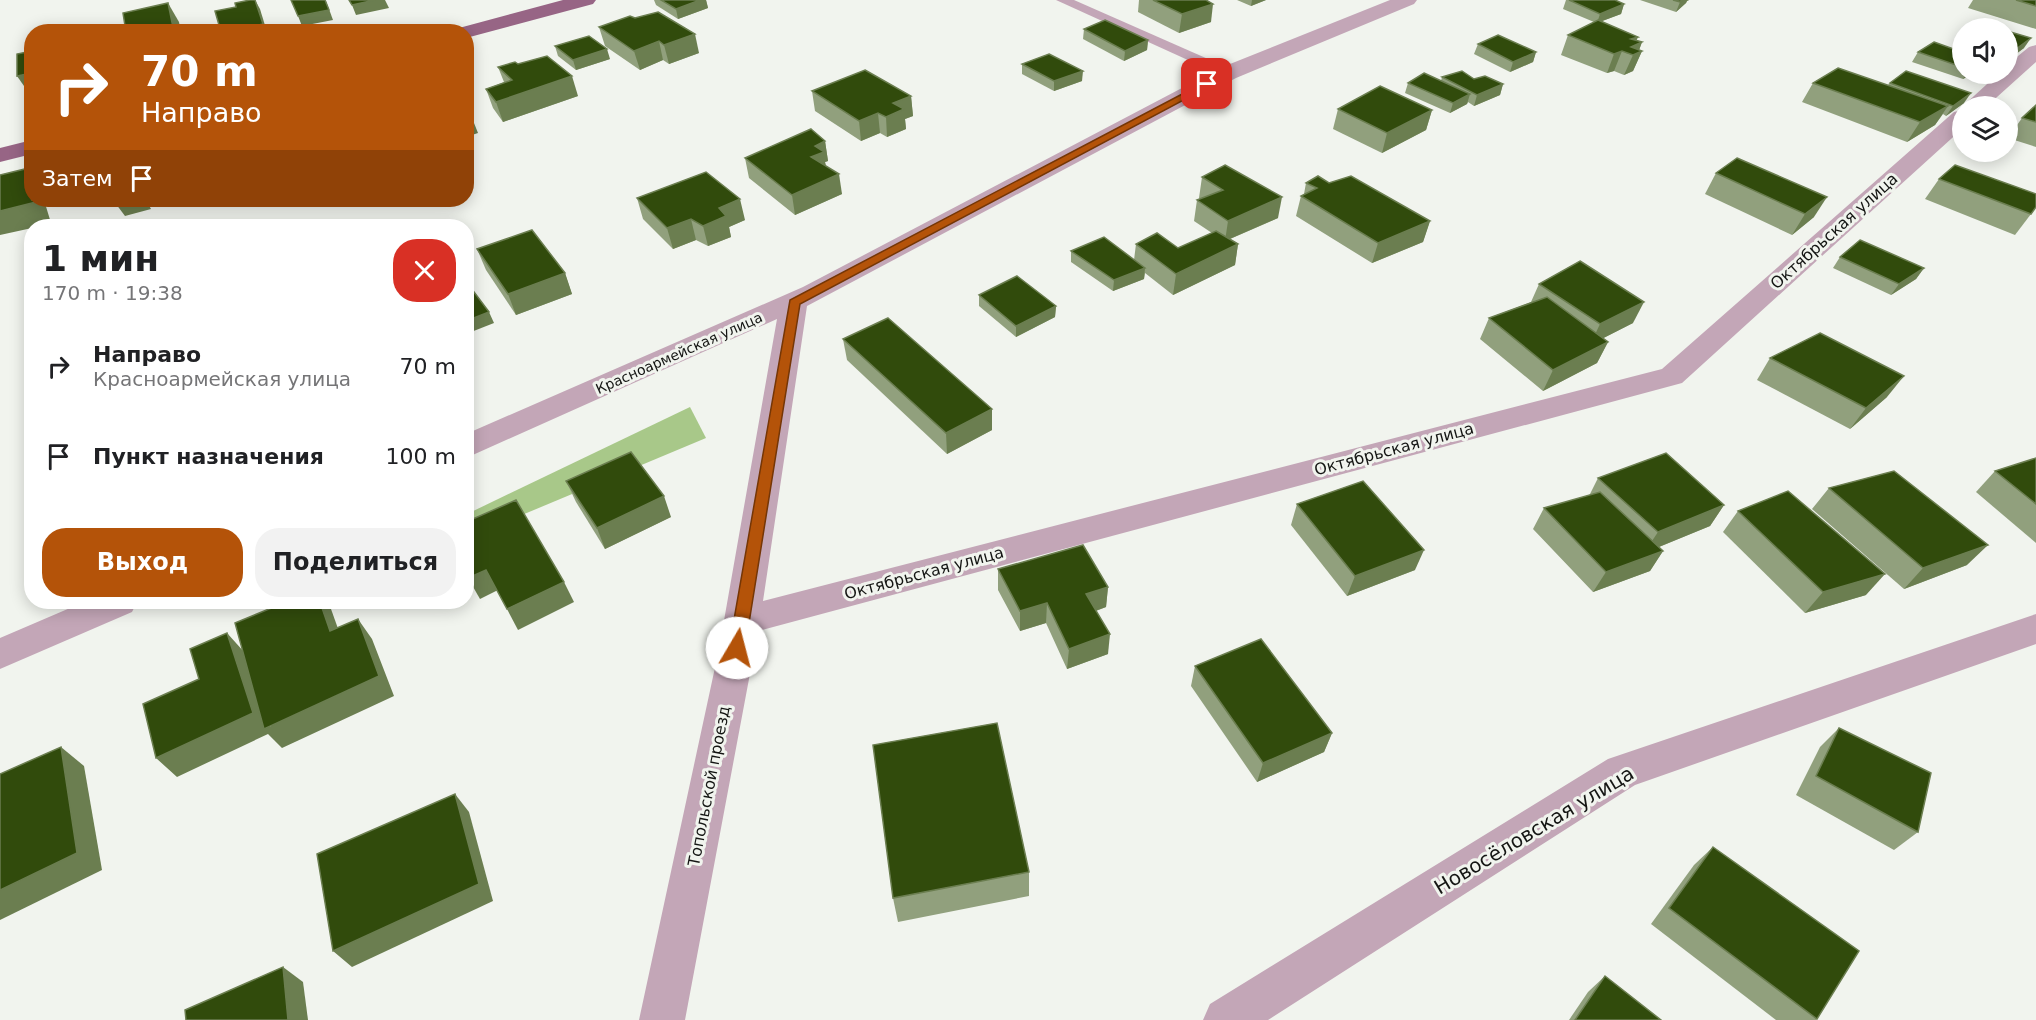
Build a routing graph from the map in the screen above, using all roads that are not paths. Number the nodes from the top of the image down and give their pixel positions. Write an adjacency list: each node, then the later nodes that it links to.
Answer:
1 (586, 0): 4 (main road)
2 (1063, 0): 6 (lane)
3 (1407, 0): 6 (street, Красноармейская улица)
4 (474, 30)
5 (2036, 51): 7 (street)
6 (1228, 73): 11 (street, Красноармейская улица)
7 (1985, 96)
8 (1952, 126): 14 (street, Октябрьская улица)
9 (24, 149): 10 (main road)
10 (0, 155)
11 (794, 302): 12 (street, Красноармейская улица); 14 (street, Топольской проезд)
12 (474, 443)
13 (103, 609): 16 (street)
14 (741, 621): 17 (street, Топольской проезд)
15 (2036, 629): 18 (street, Новосёловская улица)
16 (0, 654)
17 (662, 1020)
18 (1226, 1020)

